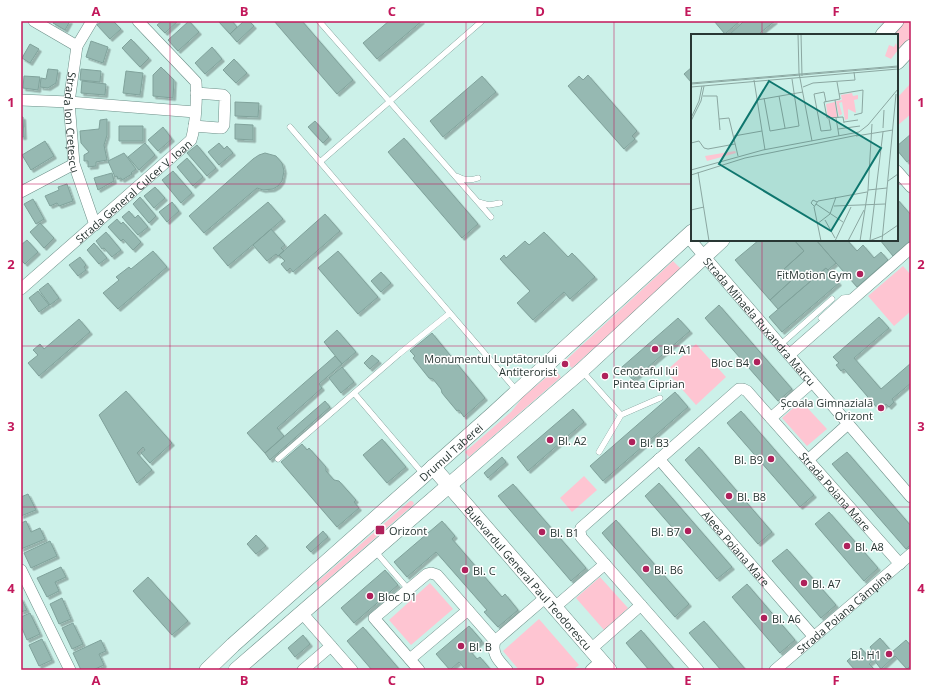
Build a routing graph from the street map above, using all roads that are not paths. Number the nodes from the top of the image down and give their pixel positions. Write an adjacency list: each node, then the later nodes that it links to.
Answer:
1 (34, 21): 8 (street)
2 (92, 21): 8 (street, Strada Ion Crețescu)
3 (138, 21): 11 (street, Strada General Culcer V. Ioan)
4 (319, 21): 14 (lane)
5 (482, 21): 14 (lane)
6 (896, 21): 7 (main road)
7 (884, 34)
8 (78, 46): 13 (street, Strada Ion Crețescu)
9 (911, 47): 10 (main road)
10 (898, 61)
11 (196, 93): 15 (street, Strada General Culcer V. Ioan); 16 (street)
12 (21, 100): 13 (street)
13 (69, 102): 15 (street); 19 (street, Strada Ion Crețescu)
14 (389, 102): 18 (lane); 21 (lane)
15 (195, 112): 16 (street, Strada General Culcer V. Ioan)
16 (194, 126): 28 (street, Strada General Culcer V. Ioan)
17 (290, 127): 18 (lane)
18 (320, 162): 37 (lane)
19 (74, 164): 24 (street); 28 (street, Strada Ion Crețescu)
20 (898, 172): 23 (street)
21 (454, 175): 22 (lane); 25 (lane)
22 (478, 178)
23 (909, 181)
24 (21, 192)
25 (478, 202): 26 (lane); 27 (lane)
26 (500, 203)
27 (491, 217)
28 (95, 225): 34 (street, Strada General Culcer V. Ioan)
29 (689, 234): 43 (main road, Drumul Taberei)
30 (694, 241): 33 (street, Strada Mihaela Ruxandra Marcu)
31 (721, 241): 33 (main road)
32 (911, 248): 35 (street)
33 (704, 256): 39 (street, Strada Mihaela Ruxandra Marcu); 41 (main road)
34 (21, 289)
35 (855, 297): 38 (lane); 40 (street)
36 (832, 299): 39 (lane)
37 (450, 314): 43 (lane); 44 (lane)
38 (820, 318)
39 (780, 345): 40 (street, Strada Mihaela Ruxandra Marcu)
40 (789, 355): 42 (street, Strada Mihaela Ruxandra Marcu)
41 (581, 371): 46 (lane); 54 (main road)
42 (812, 382): 47 (street); 48 (street, Strada Mihaela Ruxandra Marcu)
43 (517, 392): 53 (main road, Drumul Taberei)
44 (354, 393): 50 (lane); 53 (lane)
45 (660, 398): 46 (lane)
46 (621, 415): 49 (lane)
47 (771, 418): 51 (street, Strada Poiana Mare); 52 (street, Strada Poiana Mare)
48 (848, 424): 52 (street); 55 (street, Strada Mihaela Ruxandra Marcu)
49 (599, 452)
50 (278, 459)
51 (659, 459): 58 (street, Strada Poiana Mare); 68 (street, Aleea Poiana Mare)
52 (808, 460): 59 (street, Strada Poiana Mare)
53 (429, 471): 54 (main road, Bulevardul General Paul Teodorescu); 61 (main road, Drumul Taberei)
54 (449, 485): 56 (main road); 64 (main road, Bulevardul General Paul Teodorescu)
55 (911, 497)
56 (374, 550): 62 (lane); 63 (main road)
57 (911, 554): 59 (street, Strada Poiana Câmpina)
58 (605, 564): 64 (street); 65 (street, Strada Poiana Mare)
59 (900, 564): 68 (street, Strada Poiana Câmpina)
60 (21, 570): 75 (street)
61 (305, 581): 63 (main road); 70 (main road, Drumul Taberei)
62 (408, 589): 66 (street); 73 (street)
63 (320, 597): 67 (main road)
64 (550, 602): 69 (street); 72 (main road, Bulevardul General Paul Teodorescu)
65 (641, 605): 72 (street); 83 (street, Strada Poiana Mare)
66 (468, 610): 69 (street); 73 (street)
67 (302, 613): 71 (street); 78 (main road)
68 (814, 637): 84 (street, Strada Poiana Câmpina)
69 (495, 641): 82 (street)
70 (233, 645): 76 (main road); 77 (main road, Drumul Taberei)
71 (331, 646): 79 (street); 80 (street)
72 (591, 649): 74 (main road, Bulevardul General Paul Teodorescu)
73 (410, 659): 81 (street)
74 (600, 667)
75 (70, 670)
76 (202, 670)
77 (207, 670)
78 (236, 670)
79 (303, 670)
80 (352, 670)
81 (419, 670)
82 (507, 670)
83 (698, 670)
84 (775, 670)

